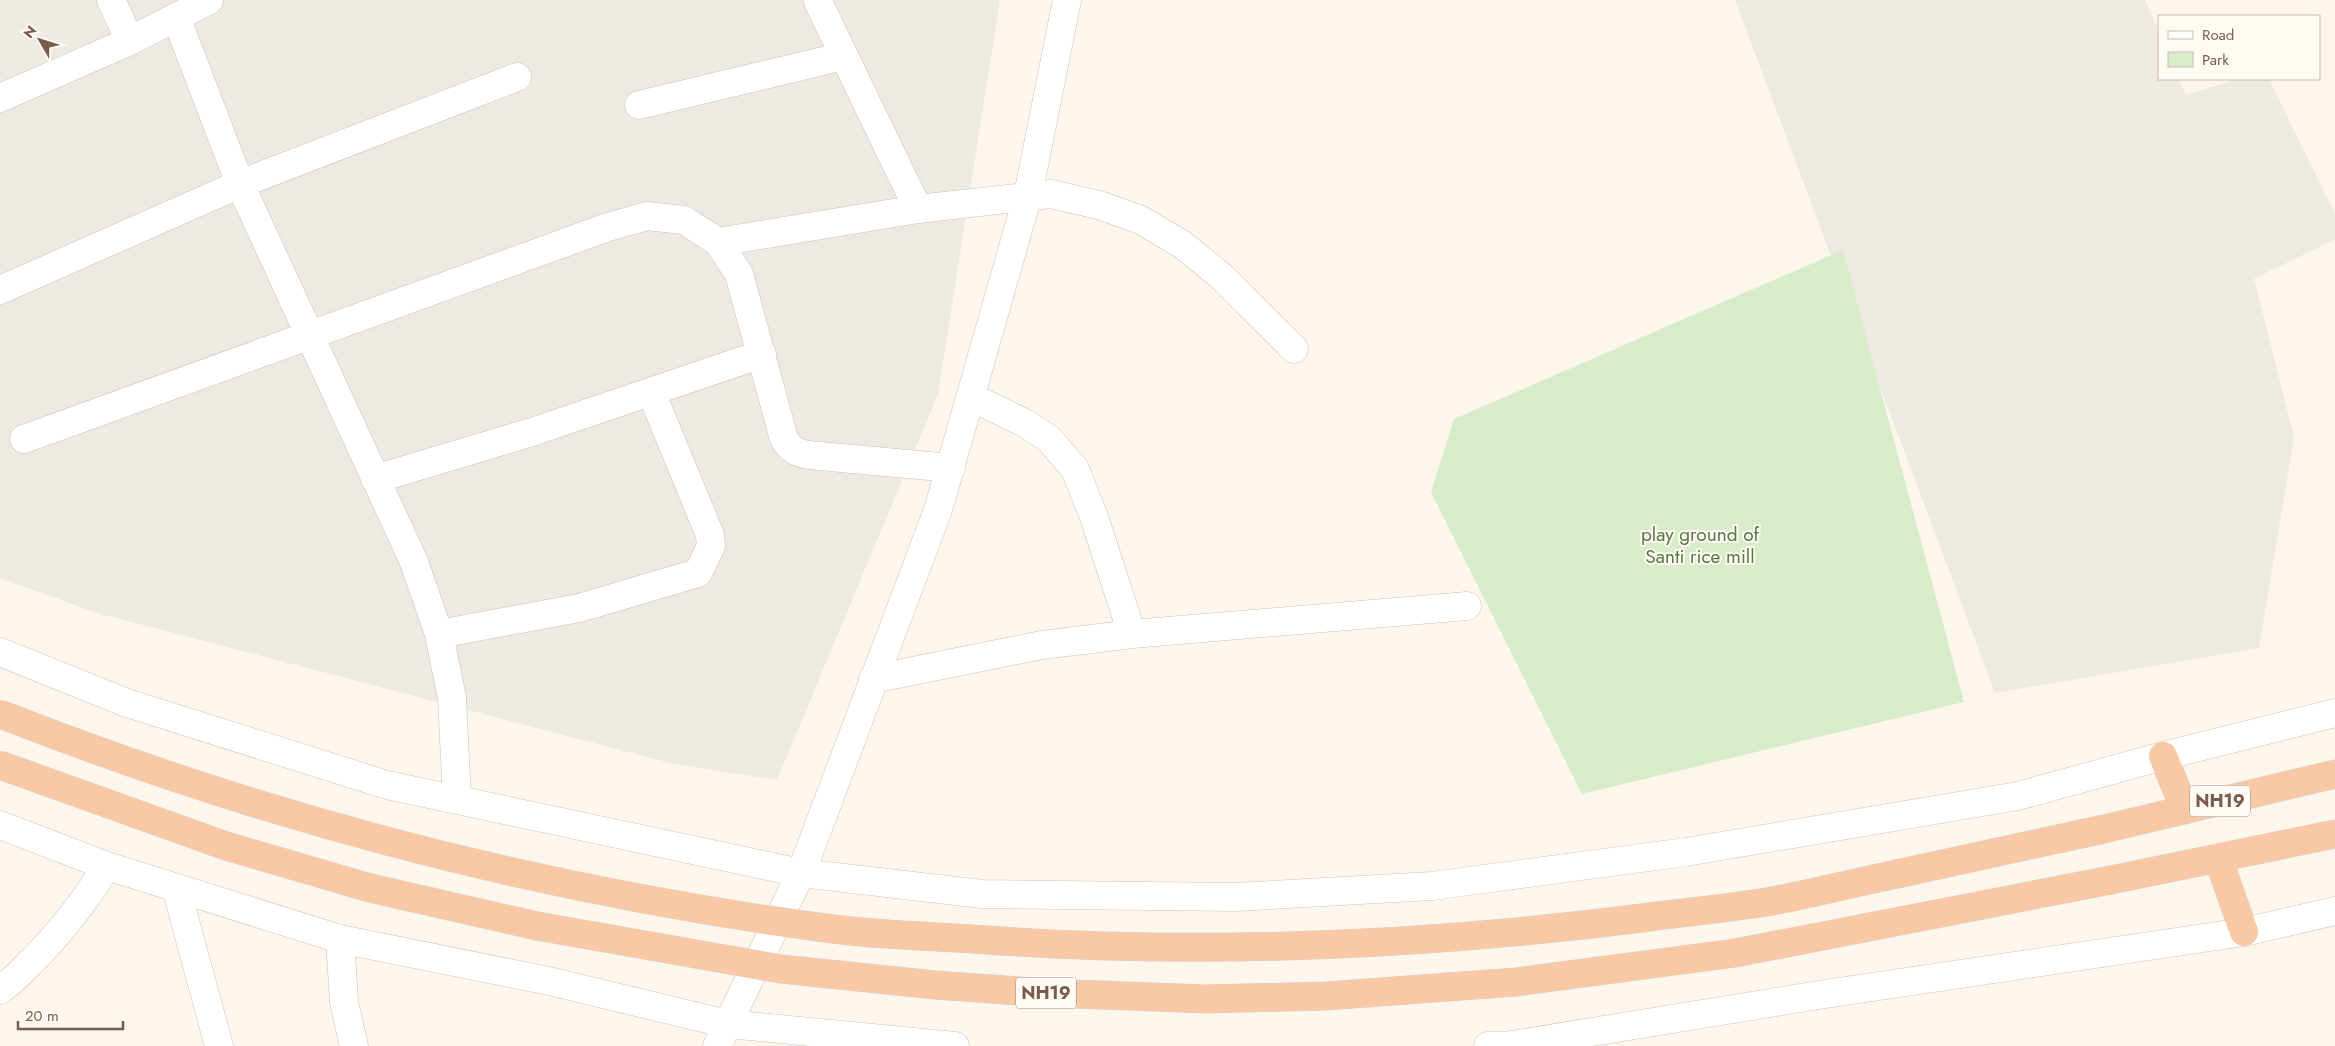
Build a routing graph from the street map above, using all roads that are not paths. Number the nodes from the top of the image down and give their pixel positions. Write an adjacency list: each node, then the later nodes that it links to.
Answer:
1 (111, 0): 6 (street)
2 (209, 0): 5 (street)
3 (1067, 0): 12 (street)
4 (818, 2): 7 (street)
5 (176, 18): 6 (street); 11 (street)
6 (130, 41): 9 (street)
7 (844, 56): 10 (street); 13 (street)
8 (517, 77): 11 (street)
9 (0, 98)
10 (639, 105)
11 (240, 184): 15 (street); 16 (street)
12 (1028, 195): 13 (street); 17 (street); 20 (street)
13 (918, 209): 14 (street)
14 (718, 242): 16 (street); 18 (street)
15 (0, 290)
16 (309, 336): 21 (street); 23 (street)
17 (1294, 349)
18 (762, 354): 19 (street); 22 (street)
19 (651, 392): 23 (street); 25 (street)
20 (971, 397): 22 (street); 26 (street)
21 (24, 439)
22 (951, 468): 28 (street)
23 (375, 479): 25 (street)
24 (1467, 606): 26 (street)
25 (439, 634): 34 (street)
26 (1132, 634): 28 (street)
27 (0, 652): 34 (street)
28 (873, 679): 40 (street)
29 (2335, 713): 31 (street)
30 (0, 714): 35 (highway, NH19, bridge)
31 (2162, 756): 35 (highway); 40 (street)
32 (0, 765): 38 (highway, NH19, bridge)
33 (2335, 774): 35 (highway, NH19)
34 (457, 800): 40 (street)
35 (2185, 810)
36 (0, 825): 39 (street)
37 (2335, 834): 38 (highway, NH19)
38 (2218, 858): 43 (highway)
39 (107, 866): 41 (street); 45 (street)
40 (801, 873): 46 (street)
41 (176, 888): 44 (street); 47 (street)
42 (2335, 911): 43 (street)
43 (2244, 932): 50 (street)
44 (340, 938): 46 (street); 48 (street)
45 (0, 990)
46 (722, 1035): 49 (street)
47 (219, 1046)
48 (354, 1046)
49 (955, 1046)
50 (1488, 1046)

